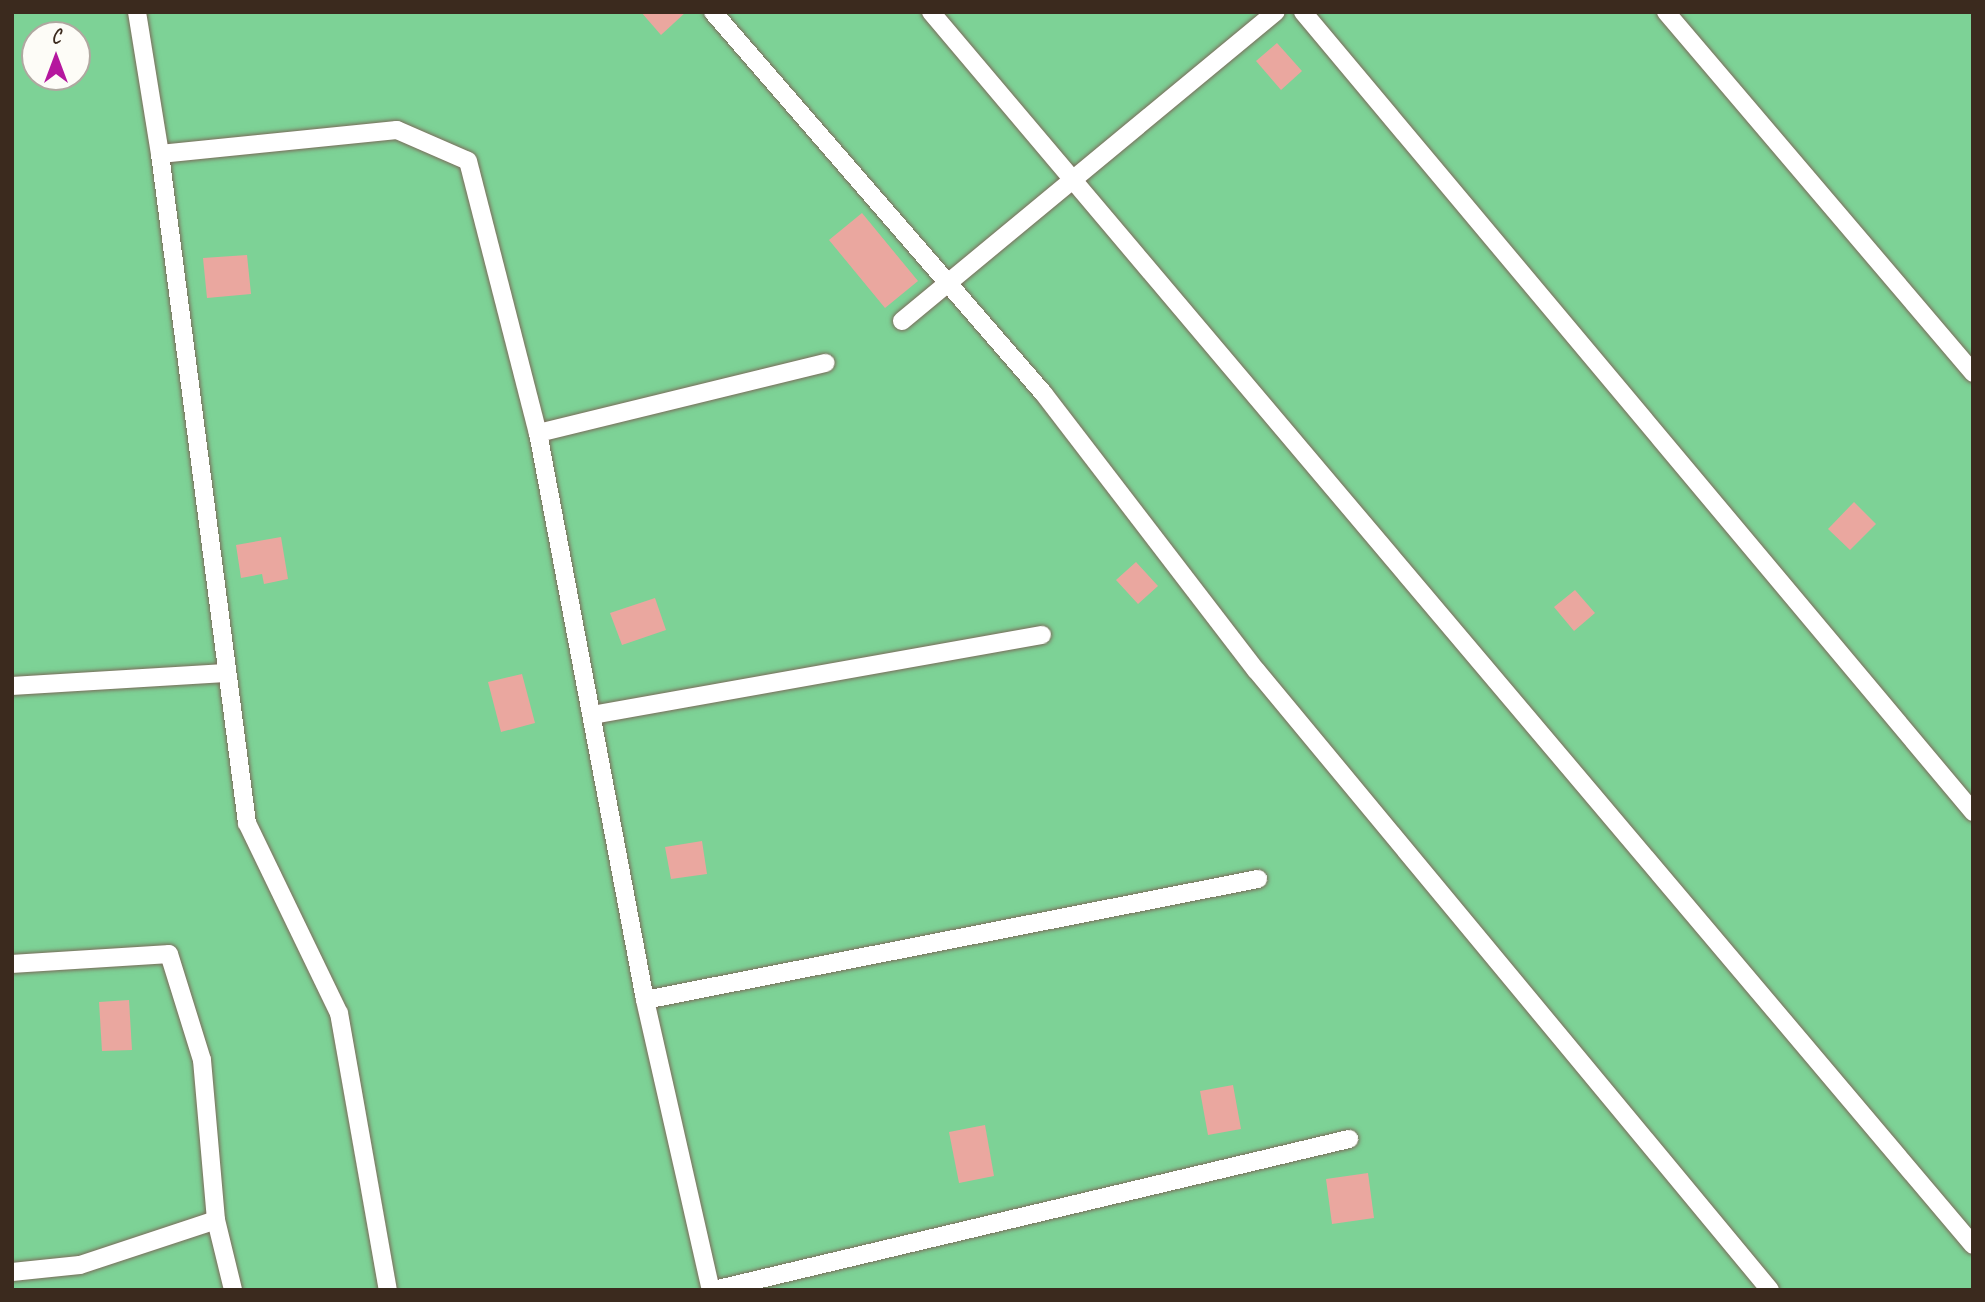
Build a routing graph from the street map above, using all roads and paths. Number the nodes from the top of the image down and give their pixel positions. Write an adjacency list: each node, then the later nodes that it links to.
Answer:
1 (137, 12): 7 (lane)
2 (713, 12): 9 (lane)
3 (931, 12): 8 (lane)
4 (1276, 12): 8 (lane)
5 (1303, 12): 18 (lane)
6 (1666, 12): 12 (lane)
7 (160, 154): 13 (lane); 15 (lane)
8 (1072, 180): 9 (lane); 24 (lane)
9 (948, 282): 10 (lane); 29 (lane)
10 (902, 320)
11 (826, 363): 13 (lane)
12 (1973, 373)
13 (538, 433): 17 (lane)
14 (1042, 635): 17 (lane)
15 (225, 673): 16 (lane); 27 (lane)
16 (12, 686)
17 (592, 715): 21 (lane)
18 (1973, 812)
19 (1258, 879): 21 (lane)
20 (12, 964): 23 (lane)
21 (645, 1000): 28 (lane)
22 (1349, 1139): 28 (lane)
23 (216, 1220): 25 (lane); 26 (lane)
24 (1973, 1245)
25 (12, 1272)
26 (233, 1290)
27 (388, 1290)
28 (713, 1290)
29 (1770, 1290)

